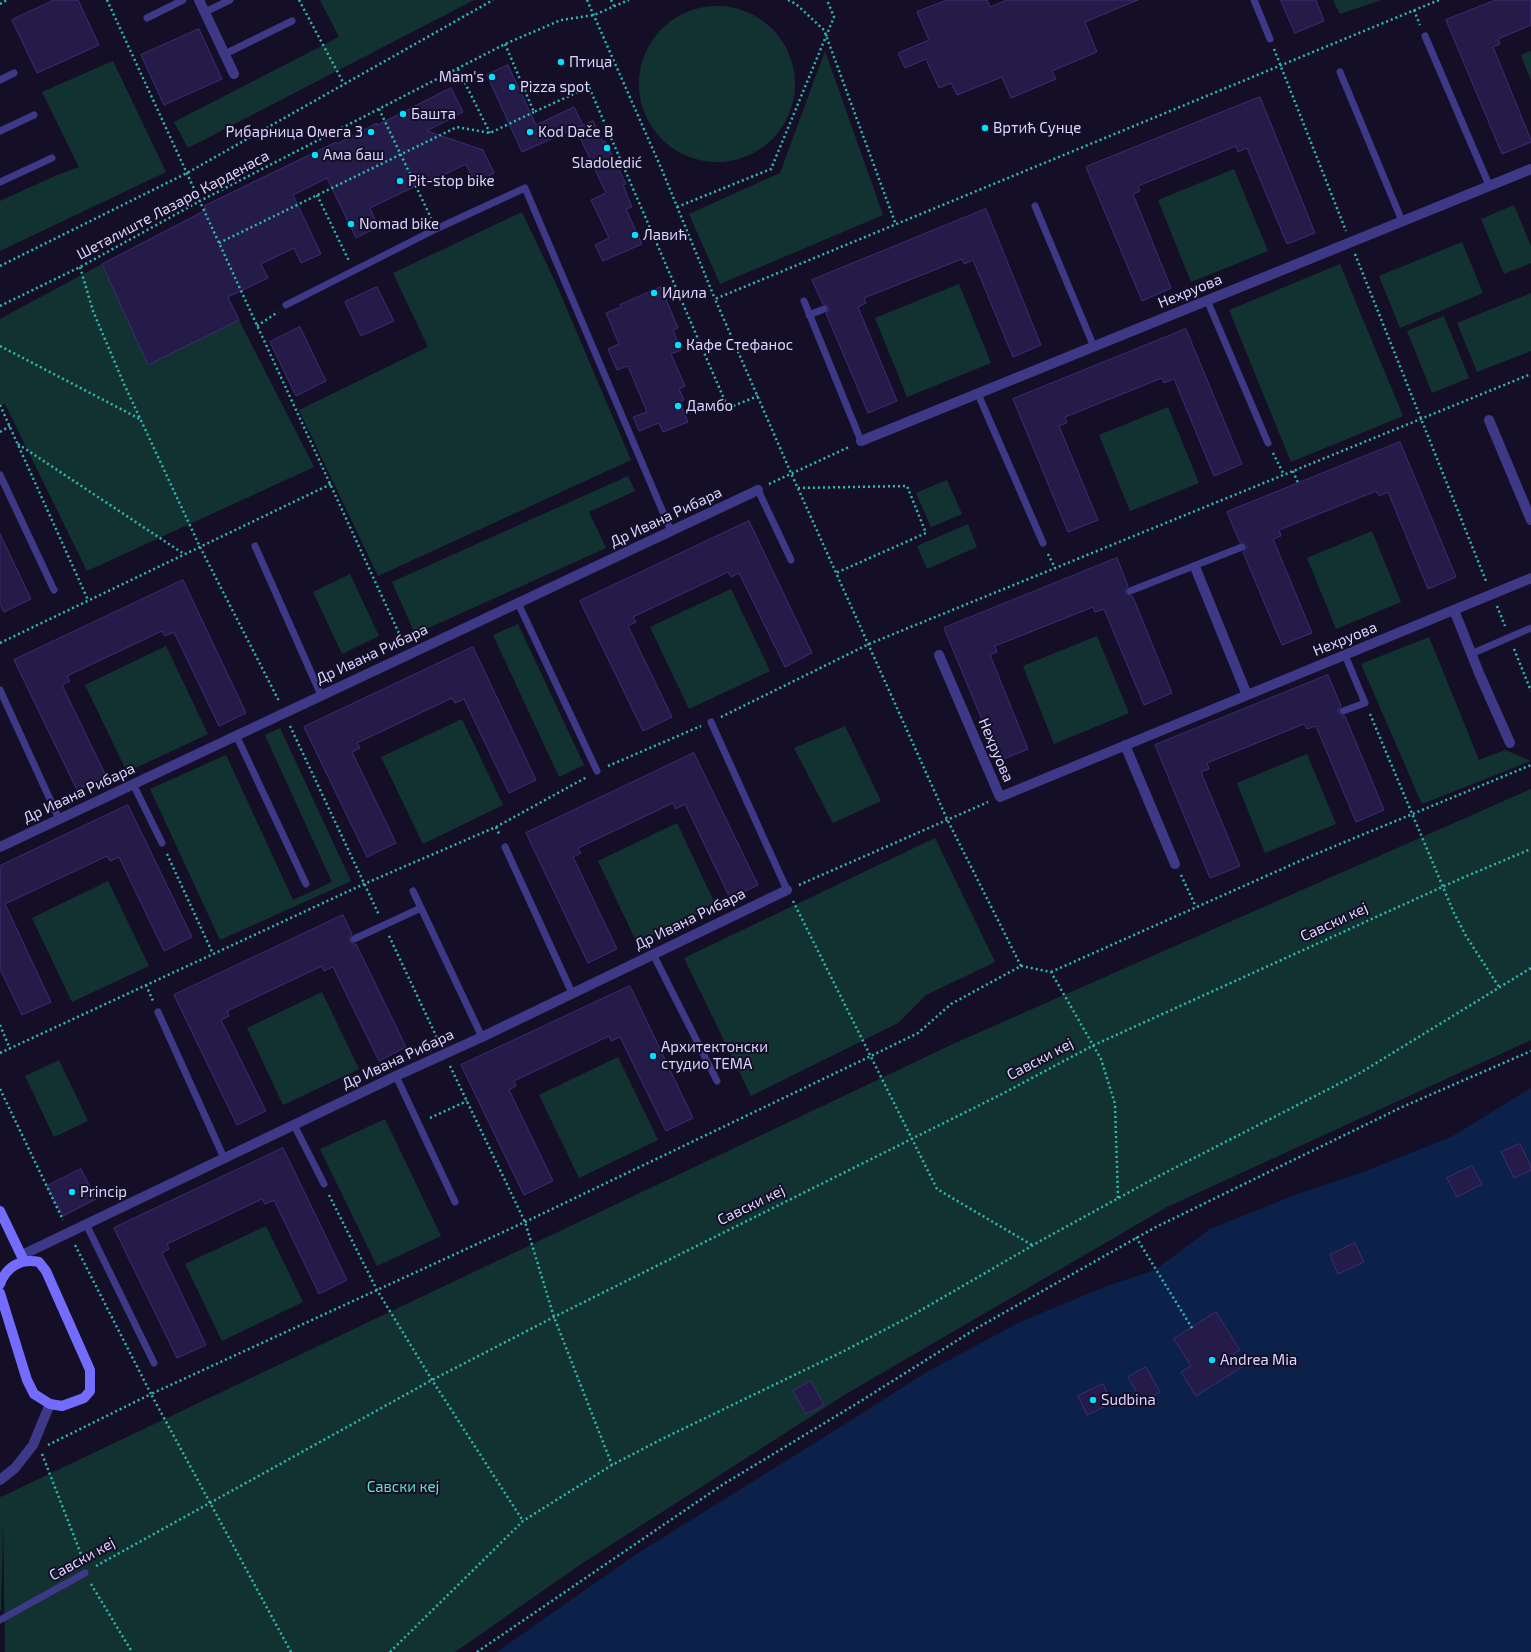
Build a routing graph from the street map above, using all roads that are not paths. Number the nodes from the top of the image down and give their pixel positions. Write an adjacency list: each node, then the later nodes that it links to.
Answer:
1 (183, 0): 6 (lane)
2 (199, 0): 5 (street)
3 (230, 0): 5 (lane)
4 (1254, 0): 9 (lane)
5 (205, 12): 10 (street)
6 (147, 18)
7 (292, 21): 10 (lane)
8 (1426, 36): 20 (lane)
9 (1270, 39)
10 (225, 54): 13 (street)
11 (1340, 72): 22 (lane)
12 (14, 73): 14 (lane)
13 (234, 74)
14 (0, 80)
15 (34, 114): 16 (lane)
16 (0, 131)
17 (52, 158): 19 (lane)
18 (1531, 169): 20 (street, Нехруова)
19 (0, 182)
20 (1490, 185): 22 (street, Нехруова)
21 (1035, 206): 28 (lane)
22 (1402, 221): 23 (street, Нехруова)
23 (1207, 300): 28 (street, Нехруова); 32 (lane)
24 (804, 301): 27 (lane)
25 (286, 306): 36 (lane)
26 (824, 309): 27 (lane)
27 (809, 315): 31 (lane)
28 (1094, 347): 29 (street, Нехруова)
29 (978, 394): 31 (street, Нехруова); 37 (lane)
30 (1489, 420): 35 (street)
31 (861, 441)
32 (1268, 443)
33 (0, 475): 43 (lane)
34 (758, 490): 36 (street, Др Ивана Рибара); 40 (lane)
35 (1531, 520)
36 (671, 531): 45 (street, Др Ивана Рибара)
37 (1043, 543)
38 (255, 546): 52 (lane)
39 (1242, 547): 41 (lane)
40 (791, 560)
41 (1195, 567): 44 (lane); 53 (street)
42 (1531, 578): 46 (street, Нехруова)
43 (54, 590)
44 (1130, 591)
45 (518, 603): 52 (street, Др Ивана Рибара); 59 (lane)
46 (1454, 610): 48 (street); 50 (street, Нехруова)
47 (1531, 628): 48 (lane)
48 (1471, 654): 57 (street)
49 (939, 655): 58 (street, Нехруова)
50 (1345, 655): 53 (street, Нехруова); 54 (lane)
51 (0, 690): 61 (lane)
52 (321, 695): 56 (street, Др Ивана Рибара)
53 (1247, 695): 58 (street, Нехруова)
54 (1343, 711)
55 (711, 722): 67 (lane)
56 (236, 735): 60 (street, Др Ивана Рибара); 66 (lane)
57 (1510, 743)
58 (1126, 745): 65 (street)
59 (597, 771)
60 (133, 784): 61 (street, Др Ивана Рибара); 62 (lane)
61 (59, 819): 63 (street, Др Ивана Рибара)
62 (162, 843)
63 (0, 847)
64 (505, 847): 72 (lane)
65 (1176, 864)
66 (306, 884)
67 (787, 890): 71 (street, Др Ивана Рибара)
68 (413, 891): 69 (lane)
69 (421, 908): 70 (lane); 74 (lane)
70 (354, 939)
71 (652, 954): 72 (street, Др Ивана Рибара); 76 (lane)
72 (572, 993): 74 (street, Др Ивана Рибара)
73 (158, 1012): 78 (lane)
74 (482, 1037): 75 (street, Др Ивана Рибара)
75 (396, 1076): 77 (street, Др Ивана Рибара); 80 (lane)
76 (717, 1081)
77 (294, 1125): 78 (street, Др Ивана Рибара); 79 (lane)
78 (224, 1158): 82 (street, Др Ивана Рибара)
79 (324, 1184)
80 (455, 1202)
81 (0, 1211): 83 (street)
82 (86, 1224): 83 (street, Др Ивана Рибара); 86 (lane)
83 (23, 1258): 84 (street, Др Ивана Рибара); 87 (street)
84 (0, 1284)
85 (0, 1293): 87 (street)
86 (154, 1363)
87 (50, 1404): 88 (street)
88 (0, 1480)
89 (85, 1573): 90 (lane, Савски кеј)
90 (0, 1620)

